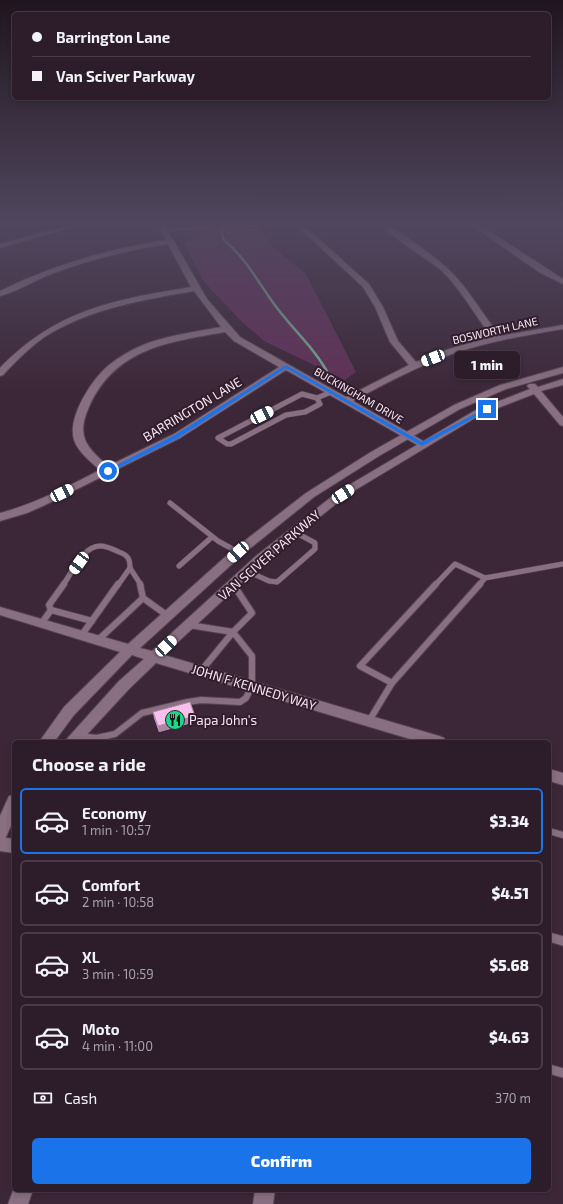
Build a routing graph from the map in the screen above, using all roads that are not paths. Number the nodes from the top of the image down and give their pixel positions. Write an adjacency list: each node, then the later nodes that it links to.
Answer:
1 (32, 280): 6 (street)
2 (192, 280): 5 (street, BUCKINGHAM DRIVE)
3 (359, 280): 11 (street)
4 (454, 280): 9 (street)
5 (197, 288): 8 (street, BUCKINGHAM DRIVE); 13 (street)
6 (0, 294)
7 (563, 326): 9 (street, BOSWORTH LANE)
8 (226, 329): 10 (street, BUCKINGHAM DRIVE); 23 (street)
9 (498, 339): 11 (street, BOSWORTH LANE)
10 (286, 366): 17 (street, BUCKINGHAM DRIVE); 23 (street, BARRINGTON LANE)
11 (414, 366): 19 (street, BOSWORTH LANE)
12 (563, 370): 14 (street, VAN SCIVER PARKWAY)
13 (0, 373)
14 (526, 380): 16 (street); 21 (street, VAN SCIVER PARKWAY)
15 (563, 382): 16 (street, VAN SCIVER PARKWAY)
16 (537, 390): 20 (street); 22 (street, VAN SCIVER PARKWAY)
17 (331, 392): 18 (lane); 19 (street, BUCKINGHAM DRIVE)
18 (317, 398): 18 (lane)
19 (346, 401): 21 (street, BUCKINGHAM DRIVE)
20 (563, 423)
21 (407, 435): 22 (street, BUCKINGHAM DRIVE); 28 (street, VAN SCIVER PARKWAY)
22 (422, 444): 26 (street, VAN SCIVER PARKWAY)
23 (108, 471): 25 (street, BARRINGTON LANE)
24 (170, 502): 27 (lane)
25 (0, 517)
26 (293, 532): 32 (street, VAN SCIVER PARKWAY); 32 (lane)
27 (212, 537): 28 (lane); 30 (lane)
28 (238, 552): 38 (street, VAN SCIVER PARKWAY)
29 (563, 564): 33 (lane)
30 (179, 566)
31 (130, 568): 35 (lane); 36 (lane); 39 (lane)
32 (247, 571): 34 (street, VAN SCIVER PARKWAY)
33 (486, 578): 48 (lane); 48 (lane)
34 (233, 584): 41 (street, VAN SCIVER PARKWAY); 42 (lane)
35 (143, 598): 38 (lane); 44 (lane)
36 (51, 610): 39 (lane); 40 (lane)
37 (0, 611): 40 (street, JOHN F KENNEDY WAY)
38 (168, 616): 45 (street, VAN SCIVER PARKWAY)
39 (92, 621): 43 (lane)
40 (41, 624): 43 (street, JOHN F KENNEDY WAY)
41 (189, 625): 42 (lane); 46 (street, VAN SCIVER PARKWAY)
42 (233, 632): 47 (lane); 49 (lane)
43 (81, 636): 44 (street, JOHN F KENNEDY WAY)
44 (97, 641): 45 (street, JOHN F KENNEDY WAY)
45 (130, 650): 46 (street, JOHN F KENNEDY WAY); 52 (street, VAN SCIVER PARKWAY)
46 (155, 657): 47 (street, JOHN F KENNEDY WAY); 51 (street, VAN SCIVER PARKWAY)
47 (201, 671): 49 (street, JOHN F KENNEDY WAY)
48 (392, 683): 50 (lane)
49 (252, 686): 50 (street, JOHN F KENNEDY WAY); 51 (lane)
50 (369, 721): 53 (street, JOHN F KENNEDY WAY)
51 (74, 739)
52 (47, 740)
53 (433, 740)
54 (551, 776): 55 (street)
55 (563, 779)
56 (12, 806): 59 (street)
57 (12, 821): 61 (street)
58 (551, 832): 60 (lane)
59 (0, 834)
60 (563, 835)
61 (0, 838)
62 (0, 844): 63 (street)
63 (12, 846)
64 (551, 938): 65 (lane)
65 (563, 941)
66 (551, 1070): 67 (lane)
67 (563, 1073)
68 (22, 1192): 70 (street)
69 (265, 1192): 71 (street)
70 (18, 1204)
71 (263, 1204)

